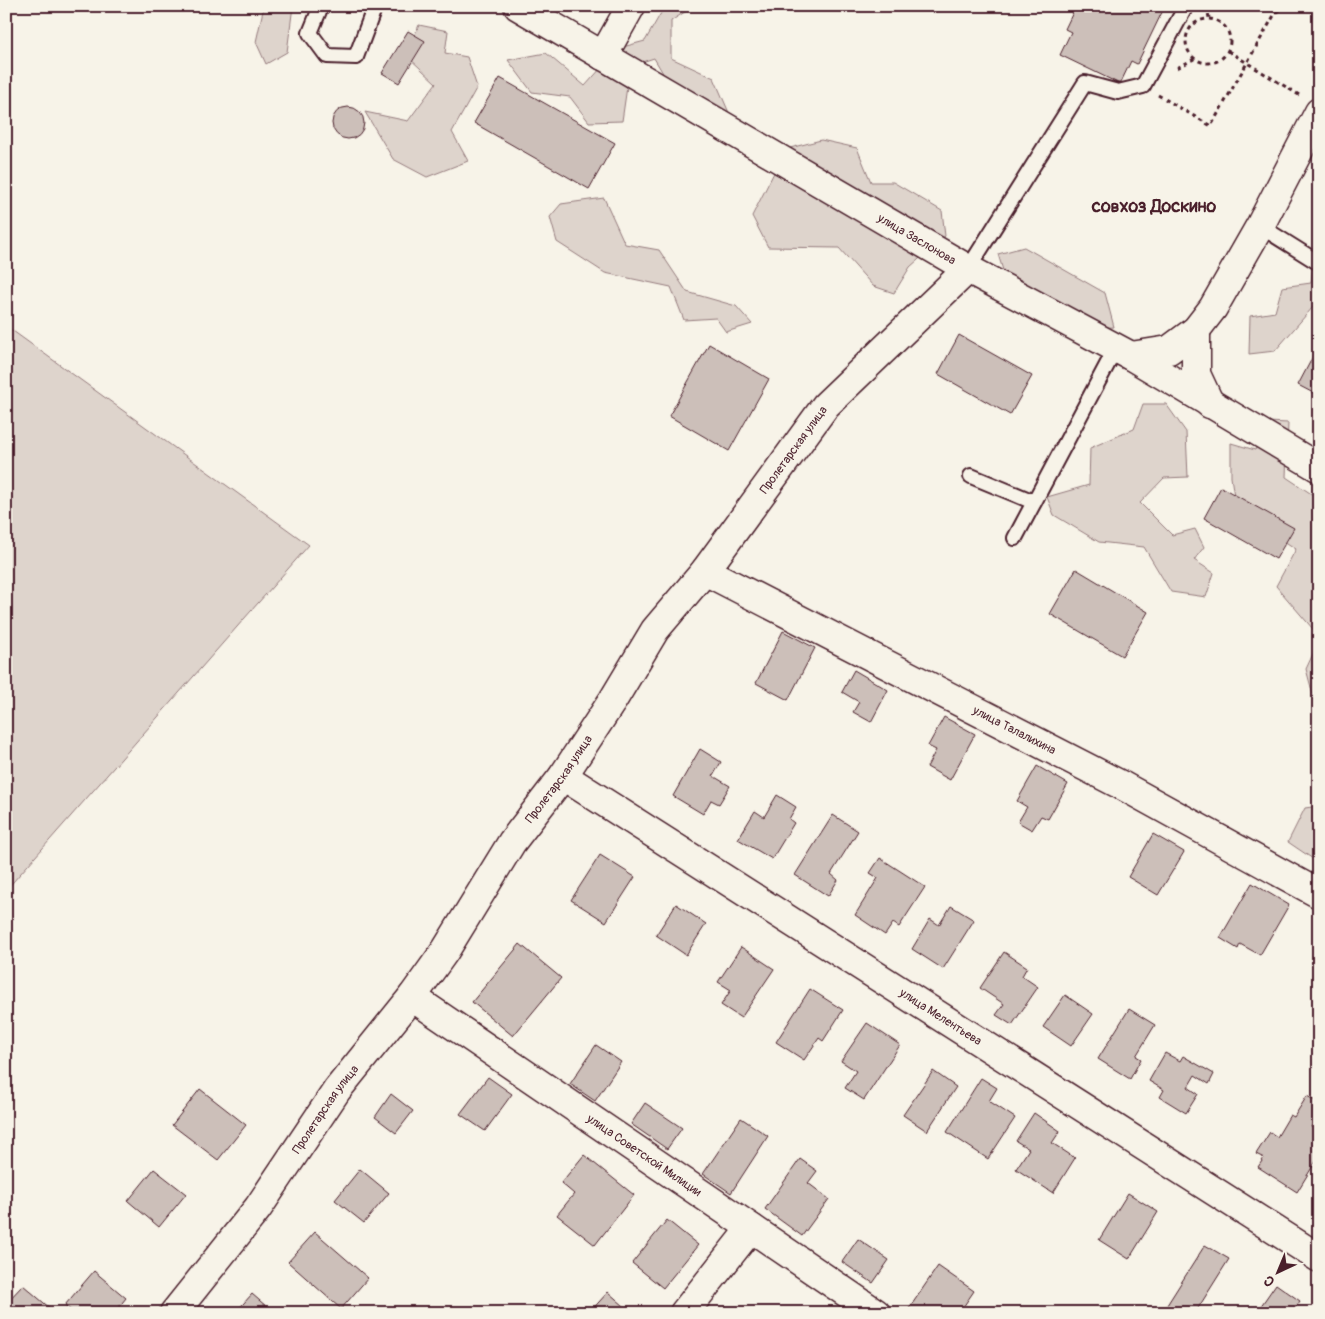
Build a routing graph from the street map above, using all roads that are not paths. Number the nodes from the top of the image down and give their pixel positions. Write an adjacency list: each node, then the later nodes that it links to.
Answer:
1 (321, 6): 2 (lane)
2 (375, 6)
3 (518, 6): 6 (street, улица Заслонова)
4 (632, 6): 6 (street)
5 (1186, 6): 10 (lane)
6 (603, 56): 10 (street, улица Заслонова)
7 (1311, 105): 8 (street)
8 (1260, 226): 9 (lane); 11 (street)
9 (1319, 263)
10 (968, 269): 12 (street, улица Заслонова); 18 (street, Пролетарская улица)
11 (1196, 330): 12 (street); 13 (street)
12 (1124, 352): 13 (street, улица Заслонова); 16 (lane)
13 (1210, 404): 14 (street, улица Заслонова)
14 (1319, 468)
15 (971, 476): 16 (lane)
16 (1034, 502): 17 (lane)
17 (1015, 538)
18 (705, 571): 19 (street, Пролетарская улица); 20 (street, улица Талалихина)
19 (563, 776): 21 (street, Пролетарская улица); 23 (street, улица Мелентьева)
20 (1319, 894)
21 (412, 997): 22 (street, улица Советской Милиции); 24 (street, Пролетарская улица)
22 (751, 1228): 25 (street); 26 (street, улица Советской Милиции)
23 (1319, 1258)
24 (174, 1313)
25 (684, 1313)
26 (876, 1313)

